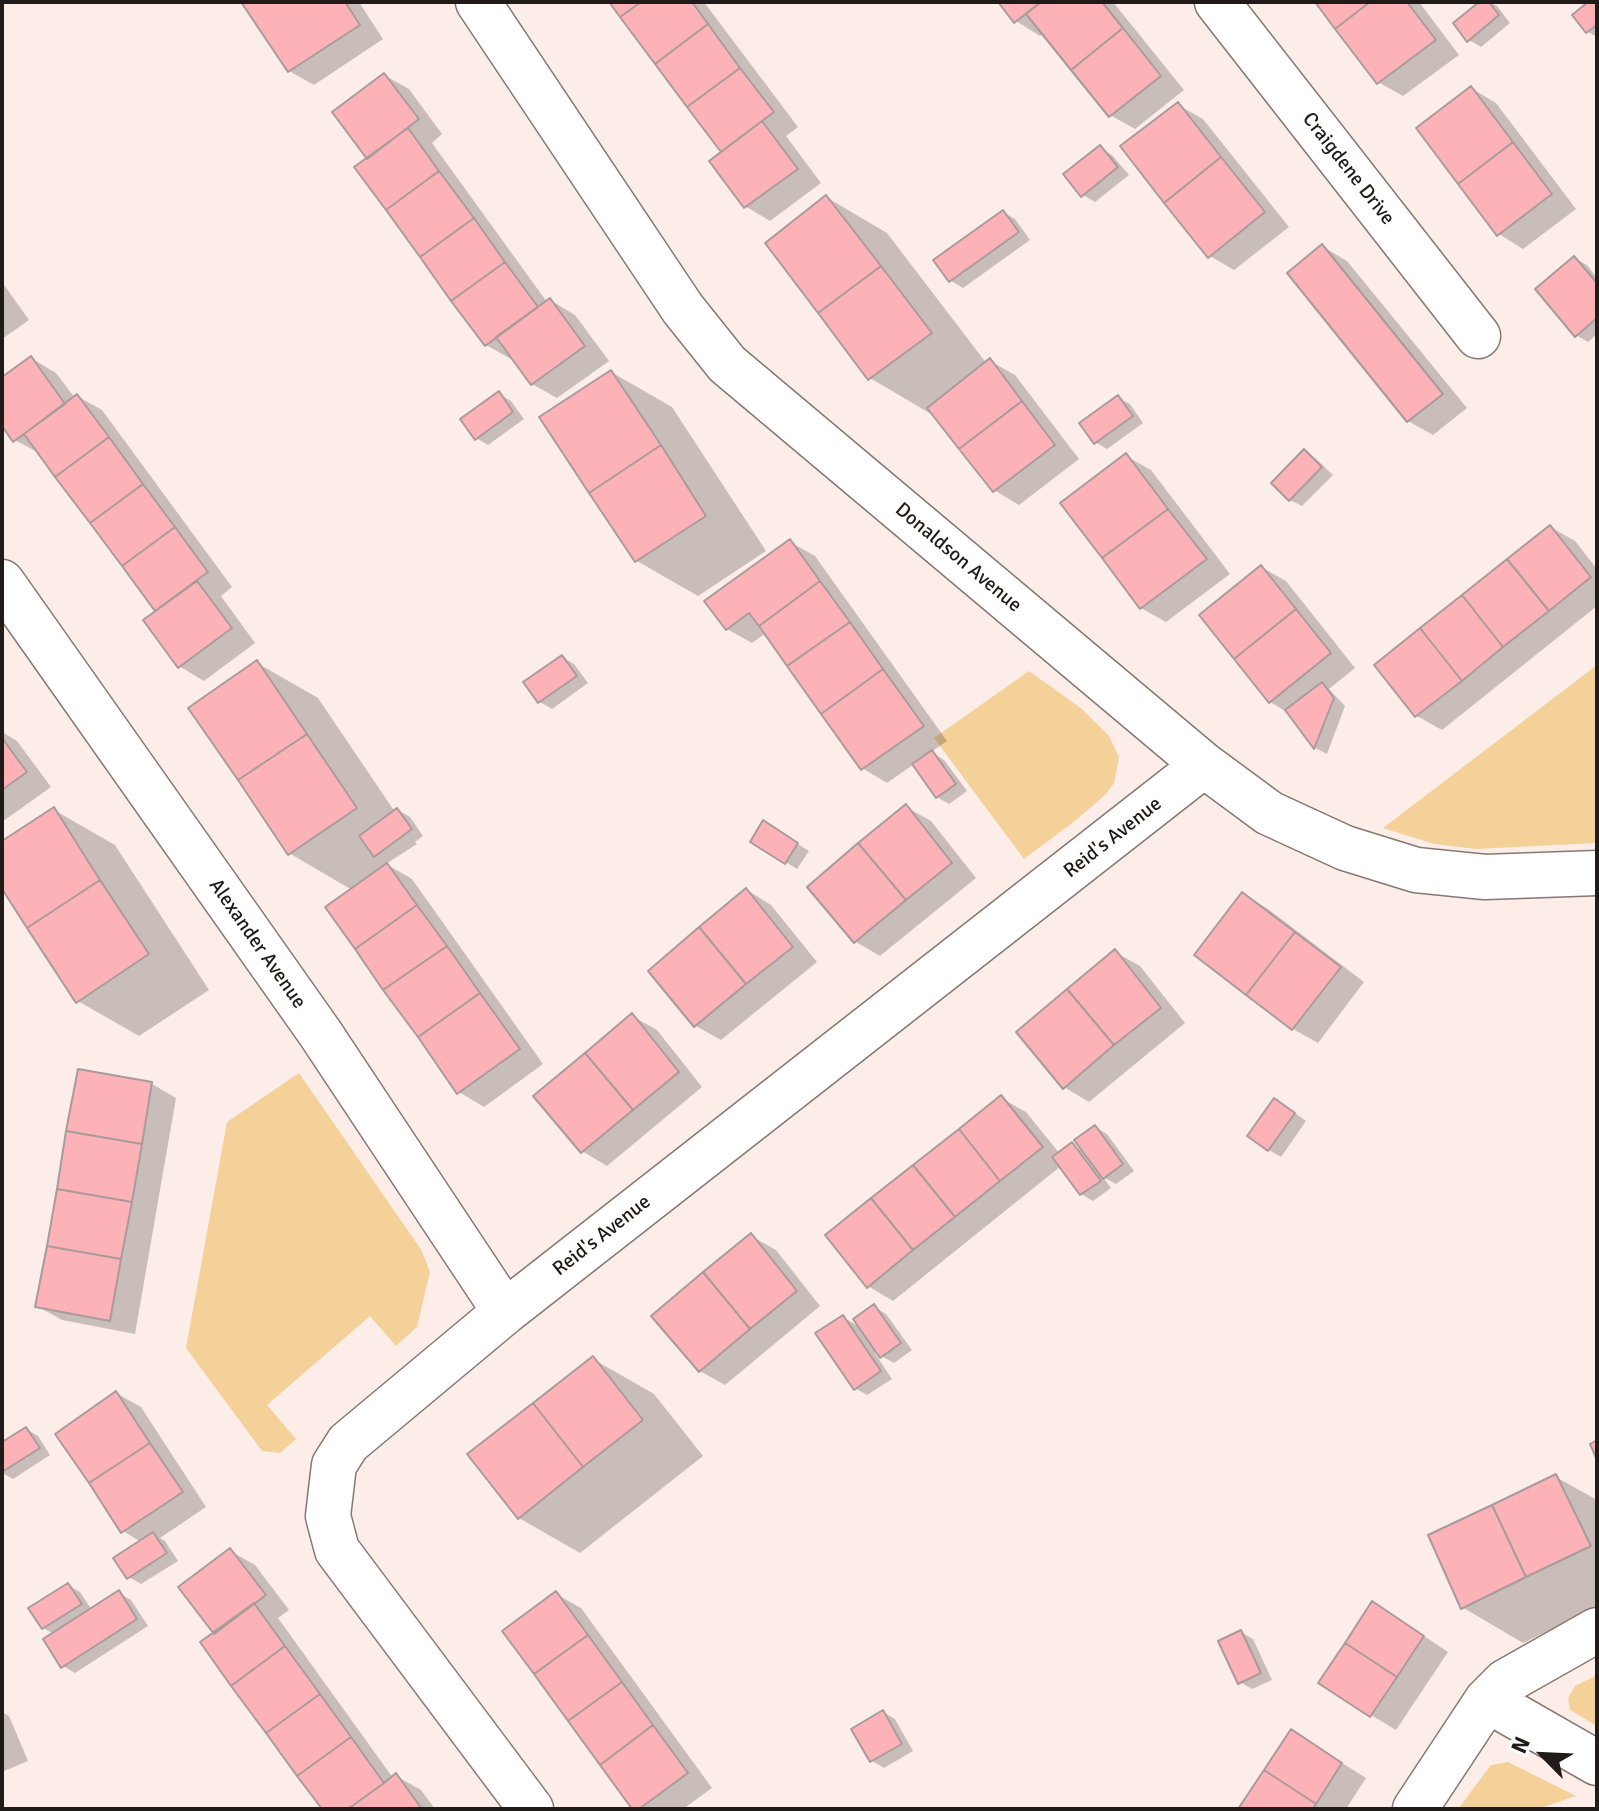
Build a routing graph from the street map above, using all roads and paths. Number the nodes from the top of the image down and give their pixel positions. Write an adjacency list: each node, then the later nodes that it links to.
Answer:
1 (478, 2): 5 (street, Donaldson Avenue)
2 (1217, 2): 3 (street, Craigdene Drive)
3 (1478, 336)
4 (2, 582): 7 (street, Alexander Avenue)
5 (1204, 765): 6 (street, Donaldson Avenue); 7 (street, Reid's Avenue)
6 (1597, 873)
7 (505, 1312): 11 (street, Reid's Avenue)
8 (1597, 1630): 9 (street)
9 (1487, 1700): 10 (street); 12 (street)
10 (1597, 1763)
11 (531, 1809)
12 (1415, 1809)

